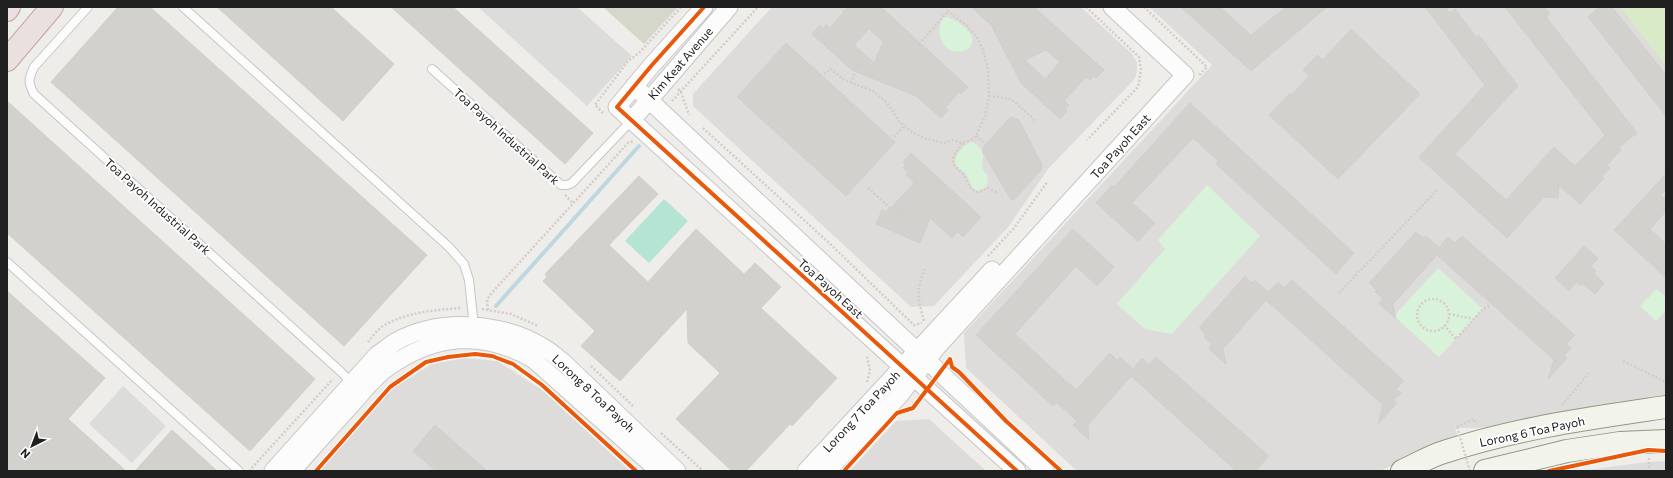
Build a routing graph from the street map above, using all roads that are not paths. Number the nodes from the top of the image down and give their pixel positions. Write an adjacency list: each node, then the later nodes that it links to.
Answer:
1 (9, 7): 8 (highway)
2 (52, 7): 9 (highway)
3 (88, 7): 18 (lane, Toa Payoh Industrial Park)
4 (183, 7): 15 (lane)
5 (704, 7): 11 (street, Kim Keat Avenue)
6 (729, 7): 12 (street, Kim Keat Avenue)
7 (1112, 7): 16 (street, Toa Payoh East)
8 (7, 10)
9 (7, 60)
10 (432, 69): 13 (lane, Toa Payoh Industrial Park)
11 (634, 86): 12 (street, Toa Payoh East); 13 (street, Kim Keat Avenue)
12 (648, 100): 13 (street, Kim Keat Avenue); 16 (street, Toa Payoh East)
13 (638, 125): 17 (street, Toa Payoh East)
14 (7, 262): 21 (lane)
15 (475, 332): 18 (street, Lorong 8 Toa Payoh); 24 (street, Lorong 8 Toa Payoh); 25 (street, Lorong 8 Toa Payoh)
16 (922, 356): 17 (street, Lorong 7 Toa Payoh); 29 (street, Toa Payoh East)
17 (908, 372): 26 (street, Lorong 7 Toa Payoh); 27 (street, Lorong 7 Toa Payoh); 28 (street, Toa Payoh East)
18 (357, 388): 22 (street, Lorong 8 Toa Payoh); 23 (street, Lorong 8 Toa Payoh)
19 (1666, 407): 30 (main road, Lorong 6 Toa Payoh)
20 (1666, 441): 31 (main road)
21 (238, 471)
22 (273, 471)
23 (292, 471)
24 (659, 471)
25 (677, 471)
26 (806, 471)
27 (827, 471)
28 (1017, 471)
29 (1045, 471)
30 (1402, 471)
31 (1485, 471)

